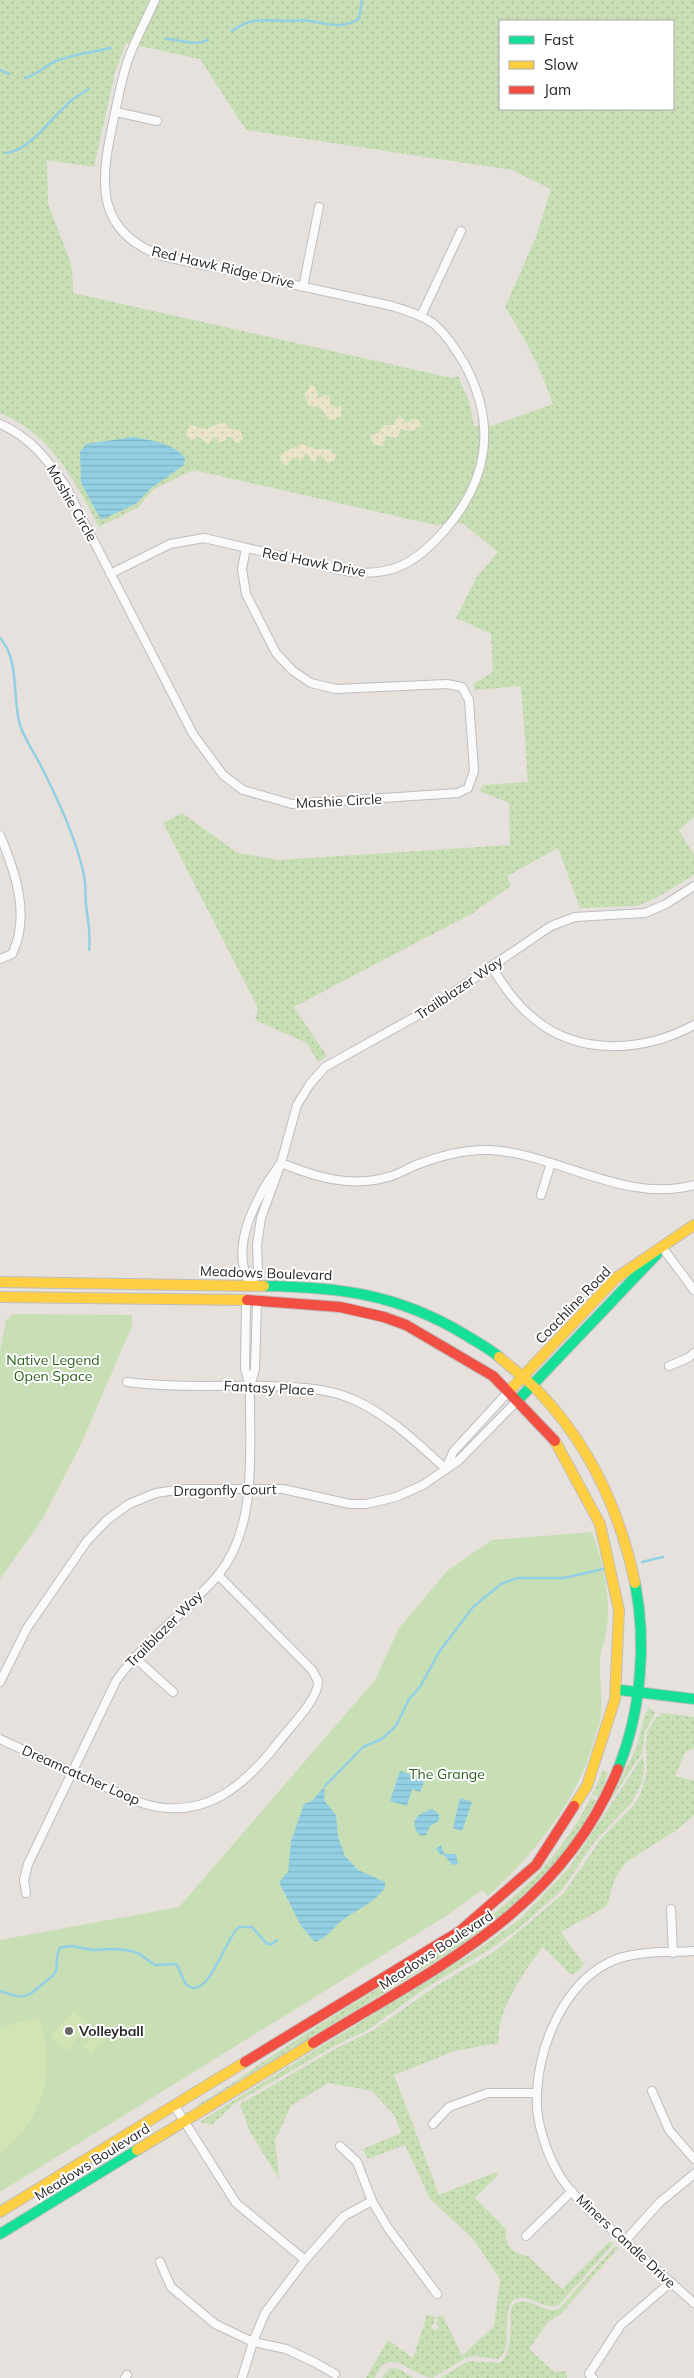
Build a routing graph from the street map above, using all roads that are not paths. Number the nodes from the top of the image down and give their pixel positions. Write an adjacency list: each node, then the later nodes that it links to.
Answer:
1 (155, 0): 2 (street, Red Hawk Ridge Drive)
2 (116, 112): 3 (street); 6 (street, Red Hawk Ridge Drive)
3 (157, 121)
4 (318, 207): 6 (street)
5 (461, 231): 7 (street)
6 (303, 286): 7 (street, Red Hawk Ridge Drive)
7 (420, 316): 9 (street, Red Hawk Drive)
8 (0, 424): 10 (street, Mashie Circle)
9 (246, 548): 10 (street, Red Hawk Drive); 10 (street, Mashie Circle)
10 (110, 574)
11 (0, 835): 13 (street)
12 (694, 886): 14 (street, Trailblazer Way)
13 (0, 959)
14 (491, 966): 15 (street); 16 (street, Trailblazer Way)
15 (694, 1025)
16 (281, 1163): 17 (street); 23 (street, Trailblazer Way); 23 (street, Trailblazer Way)
17 (551, 1163): 18 (street); 19 (street)
18 (694, 1185)
19 (541, 1195)
20 (694, 1225): 21 (main road, Coachline Road)
21 (662, 1247): 24 (street); 31 (main road, Coachline Road); 33 (main road, Coachline Road)
22 (0, 1282): 23 (main road, Meadows Boulevard)
23 (250, 1284): 26 (main road); 31 (main road, Meadows Boulevard)
24 (694, 1290)
25 (0, 1297): 26 (main road, Meadows Boulevard)
26 (164, 1299): 27 (main road, Meadows Boulevard)
27 (246, 1301): 28 (main road, Meadows Boulevard); 34 (street, Trailblazer Way)
28 (257, 1301): 34 (street, Trailblazer Way); 35 (main road, Meadows Boulevard)
29 (694, 1353): 30 (street)
30 (669, 1366)
31 (523, 1376): 33 (main road, Meadows Boulevard); 35 (main road, Coachline Road)
32 (128, 1382): 34 (street, Fantasy Place)
33 (533, 1385): 36 (main road, Coachline Road); 44 (main road, Meadows Boulevard)
34 (250, 1386): 37 (street, Fantasy Place); 38 (street, Trailblazer Way)
35 (510, 1390): 36 (main road, Meadows Boulevard); 37 (street, Dragonfly Court)
36 (519, 1399): 37 (street, Dragonfly Court); 42 (main road, Meadows Boulevard)
37 (446, 1469): 38 (street, Dragonfly Court)
38 (248, 1489): 39 (street, Trailblazer Way); 41 (street, Dragonfly Court)
39 (218, 1574): 40 (street, Trailblazer Way); 47 (street, Dreamcatcher Loop)
40 (134, 1657): 43 (street); 47 (street, Trailblazer Way)
41 (0, 1682)
42 (620, 1690): 44 (main road); 54 (main road, Meadows Boulevard)
43 (173, 1692)
44 (638, 1692): 45 (main road); 55 (main road, Meadows Boulevard)
45 (694, 1700)
46 (0, 1739): 47 (street, Dreamcatcher Loop)
47 (71, 1772): 48 (street, Trailblazer Way)
48 (26, 1893)
49 (671, 1910): 51 (street)
50 (694, 1951): 51 (street, Miners Candle Drive)
51 (672, 1953): 53 (street, Miners Candle Drive)
52 (652, 2091): 58 (street)
53 (536, 2094): 56 (street); 60 (street, Miners Candle Drive)
54 (174, 2105): 55 (street); 62 (main road, Meadows Boulevard)
55 (184, 2121): 63 (main road, Meadows Boulevard); 66 (street)
56 (433, 2124)
57 (340, 2146): 61 (street)
58 (694, 2159)
59 (694, 2174): 65 (street)
60 (572, 2191): 64 (street); 65 (street, Miners Candle Drive)
61 (372, 2200): 66 (street); 69 (street)
62 (0, 2212)
63 (0, 2234)
64 (526, 2236)
65 (625, 2241): 68 (street, Miners Candle Drive)
66 (305, 2260): 71 (street)
67 (160, 2262): 71 (street)
68 (671, 2282): 70 (street, Miners Candle Drive); 74 (street)
69 (436, 2294)
70 (694, 2304)
71 (253, 2342): 72 (street); 73 (street)
72 (335, 2374)
73 (242, 2378)
74 (593, 2378)

